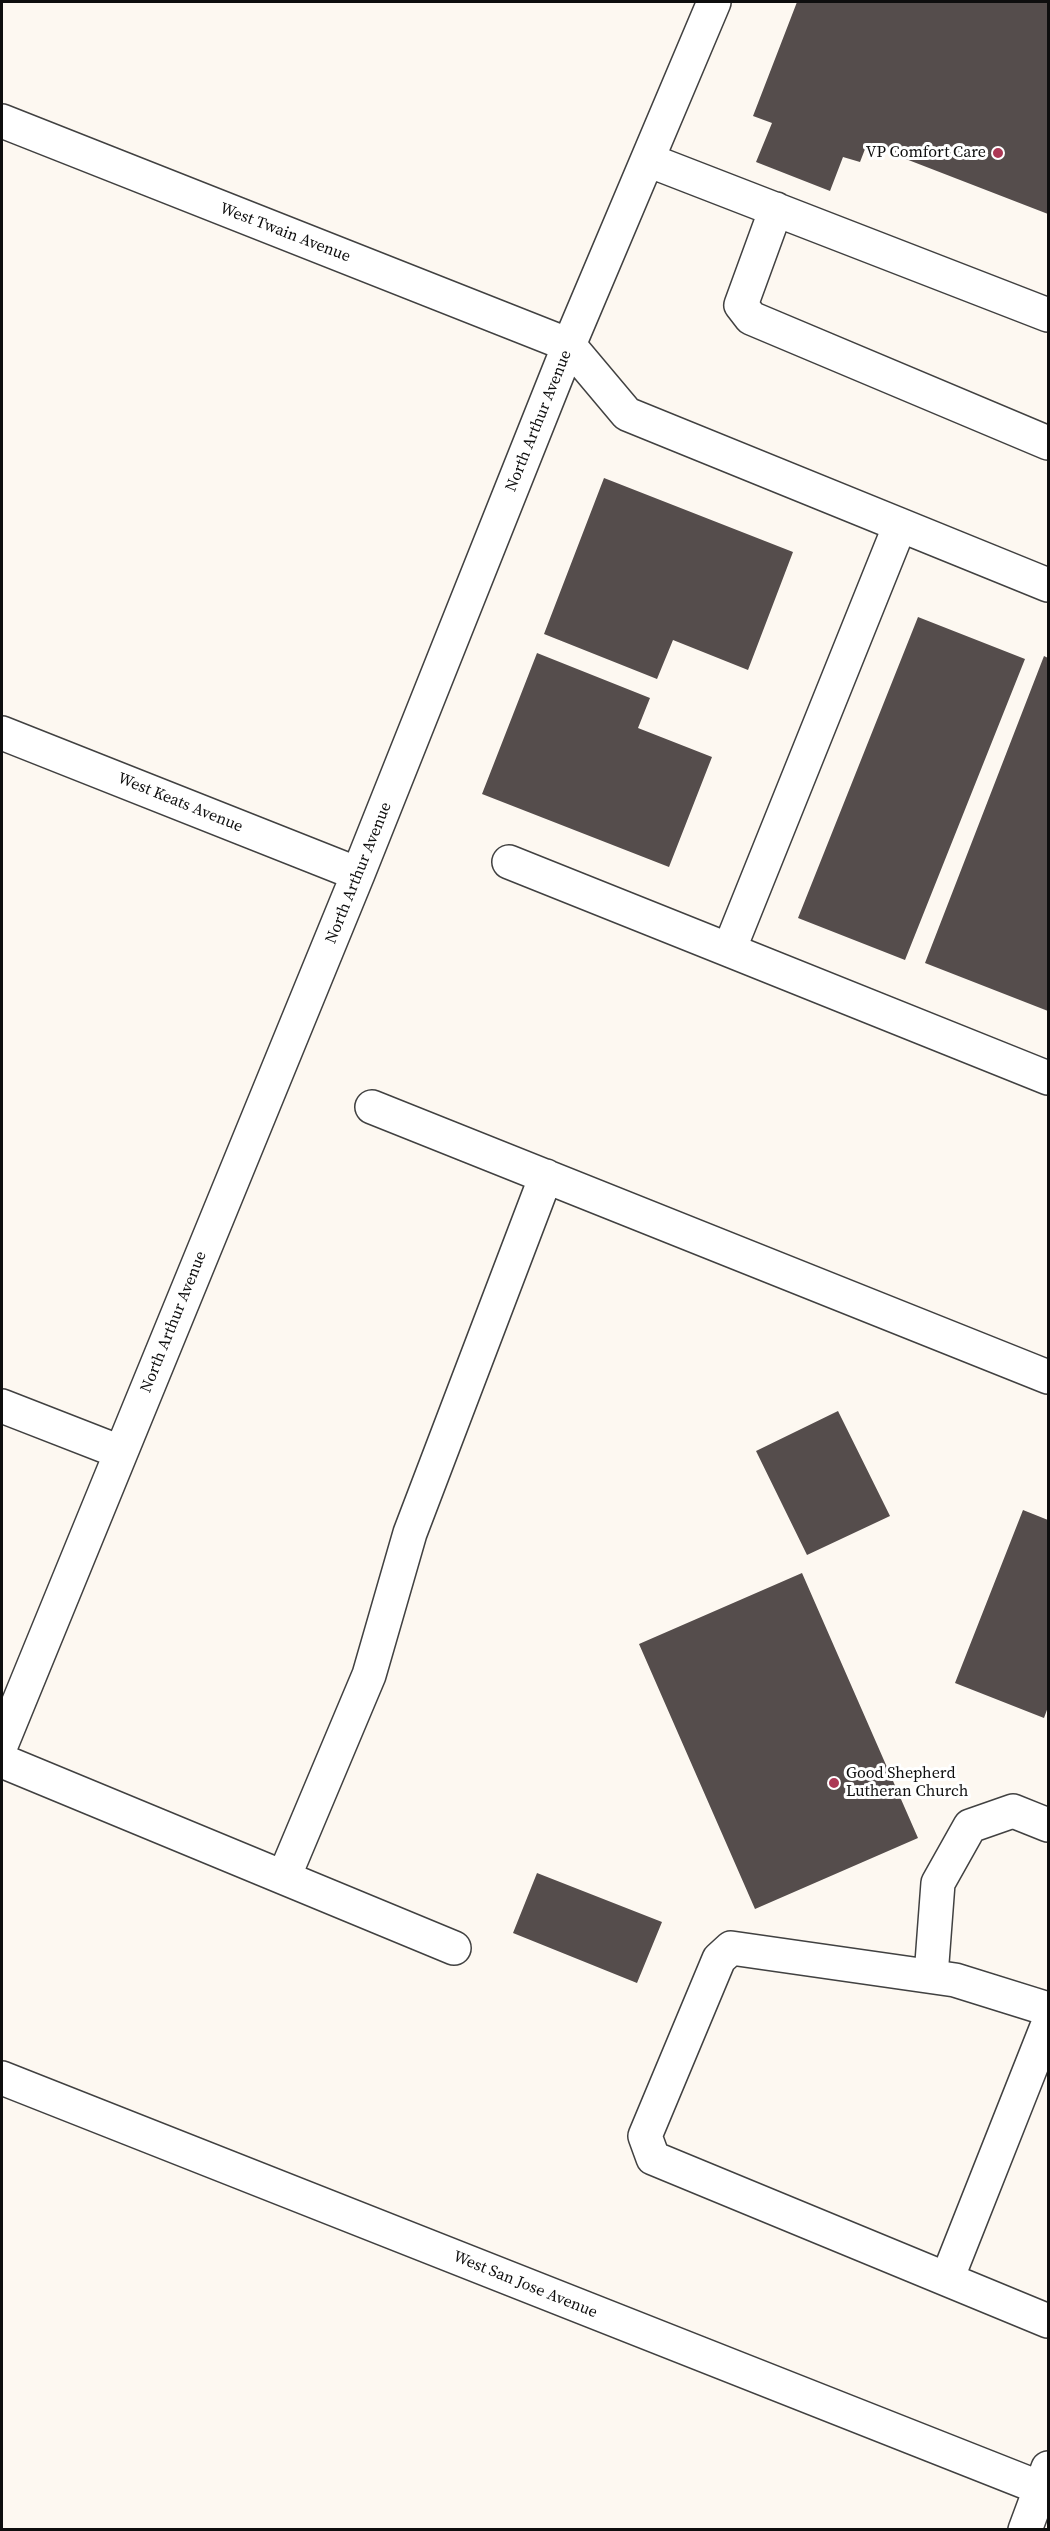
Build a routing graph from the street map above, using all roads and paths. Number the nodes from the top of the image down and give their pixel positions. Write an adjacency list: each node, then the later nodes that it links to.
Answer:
1 (714, 2): 3 (street, North Arthur Avenue)
2 (2, 121): 6 (street, West Twain Avenue)
3 (648, 160): 4 (street); 6 (street, North Arthur Avenue)
4 (776, 209): 5 (street); 7 (street)
5 (1048, 315)
6 (569, 345): 8 (street); 12 (street, North Arthur Avenue)
7 (1048, 443)
8 (900, 525): 9 (street); 13 (street)
9 (1048, 585)
10 (2, 733): 12 (street, West Keats Avenue)
11 (509, 862): 13 (street)
12 (358, 874): 19 (street, North Arthur Avenue)
13 (729, 950): 14 (street)
14 (1048, 1078)
15 (372, 1107): 16 (street)
16 (546, 1176): 17 (street); 23 (street)
17 (1048, 1377)
18 (2, 1406): 19 (street)
19 (120, 1452): 20 (street, North Arthur Avenue)
20 (2, 1743)
21 (2, 1761): 23 (street)
22 (1048, 1825): 25 (street)
23 (284, 1877): 24 (street)
24 (454, 1948)
25 (931, 1976): 26 (street); 29 (street)
26 (1048, 2009)
27 (1048, 2024): 29 (street)
28 (2, 2078): 31 (street, West San Jose Avenue)
29 (947, 2279): 30 (street)
30 (1048, 2321)
31 (1046, 2483): 32 (street)
32 (1025, 2529)

